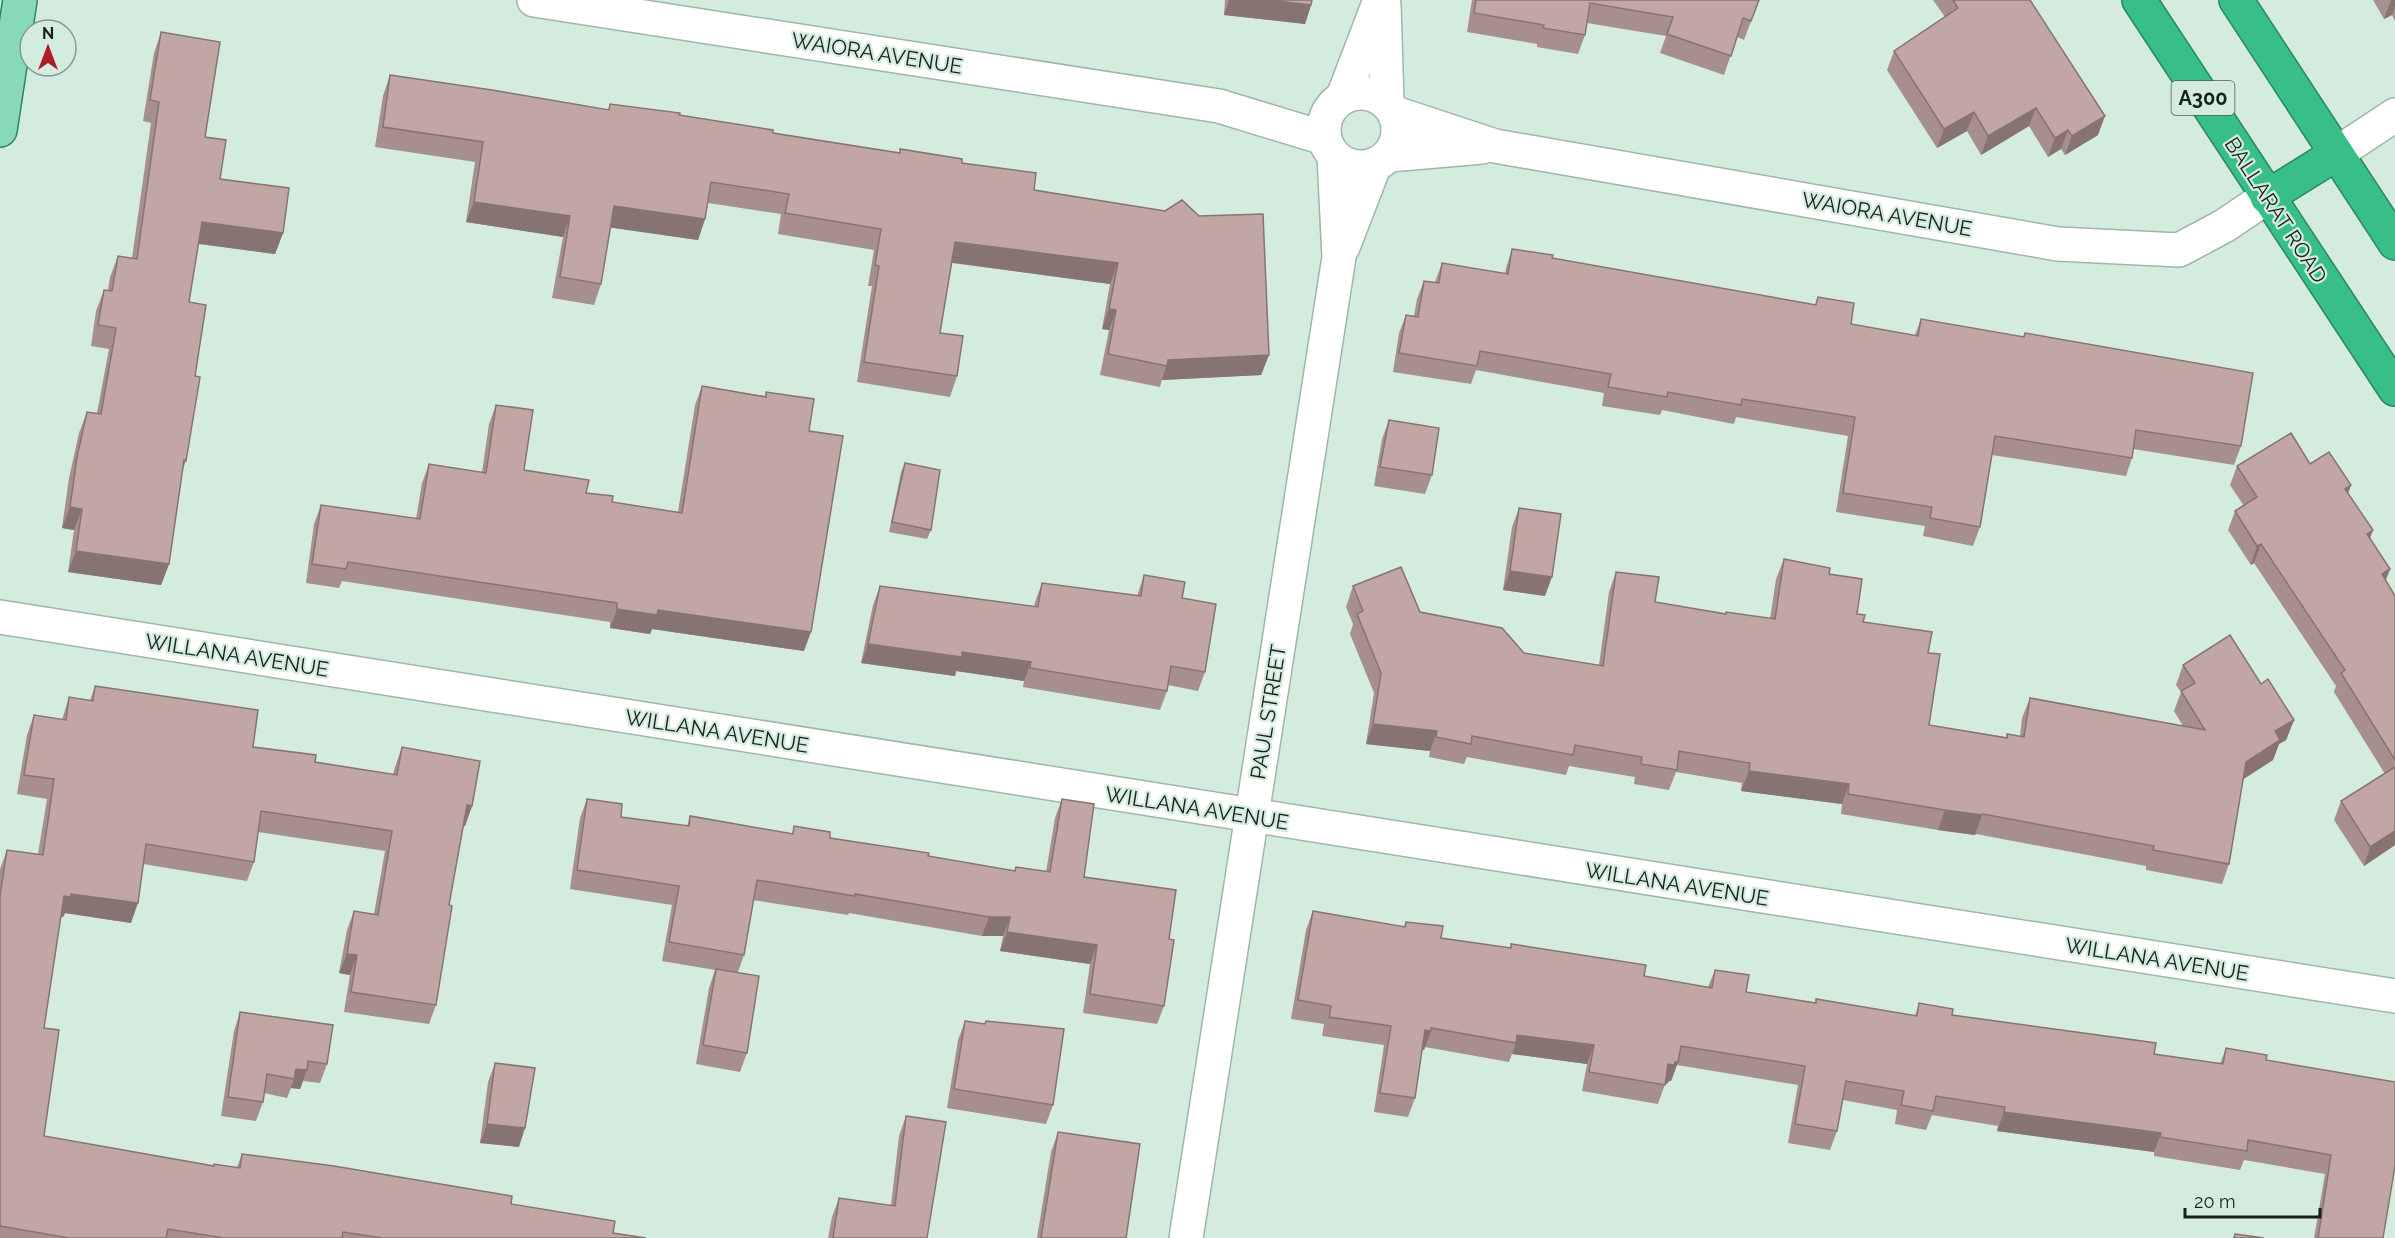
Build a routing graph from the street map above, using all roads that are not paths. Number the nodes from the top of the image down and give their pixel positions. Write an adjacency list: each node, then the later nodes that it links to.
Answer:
1 (20, 0): 10 (main road)
2 (534, 0): 7 (street, WAIORA AVENUE)
3 (1382, 0): 6 (street); 8 (street)
4 (2139, 0): 15 (highway, BALLARAT ROAD / A300)
5 (2236, 0): 13 (highway)
6 (1338, 101): 7 (street, WAIORA AVENUE); 8 (street); 12 (street)
7 (1219, 106): 12 (street, WAIORA AVENUE)
8 (1391, 108): 11 (street, WAIORA AVENUE); 14 (street)
9 (2395, 116): 13 (street)
10 (0, 130)
11 (1496, 146): 14 (street, WAIORA AVENUE); 15 (street, WAIORA AVENUE)
12 (1329, 147): 14 (street); 17 (street, PAUL STREET)
13 (2336, 154): 15 (highway); 16 (highway)
14 (1382, 160): 17 (street, PAUL STREET)
15 (2266, 197): 18 (highway, BALLARAT ROAD / A300)
16 (2395, 243)
17 (1339, 257): 20 (street, PAUL STREET)
18 (2395, 389)
19 (0, 617): 20 (street, WILLANA AVENUE)
20 (1252, 817): 21 (street, WILLANA AVENUE); 22 (street, PAUL STREET)
21 (2395, 996)
22 (1186, 1238)

